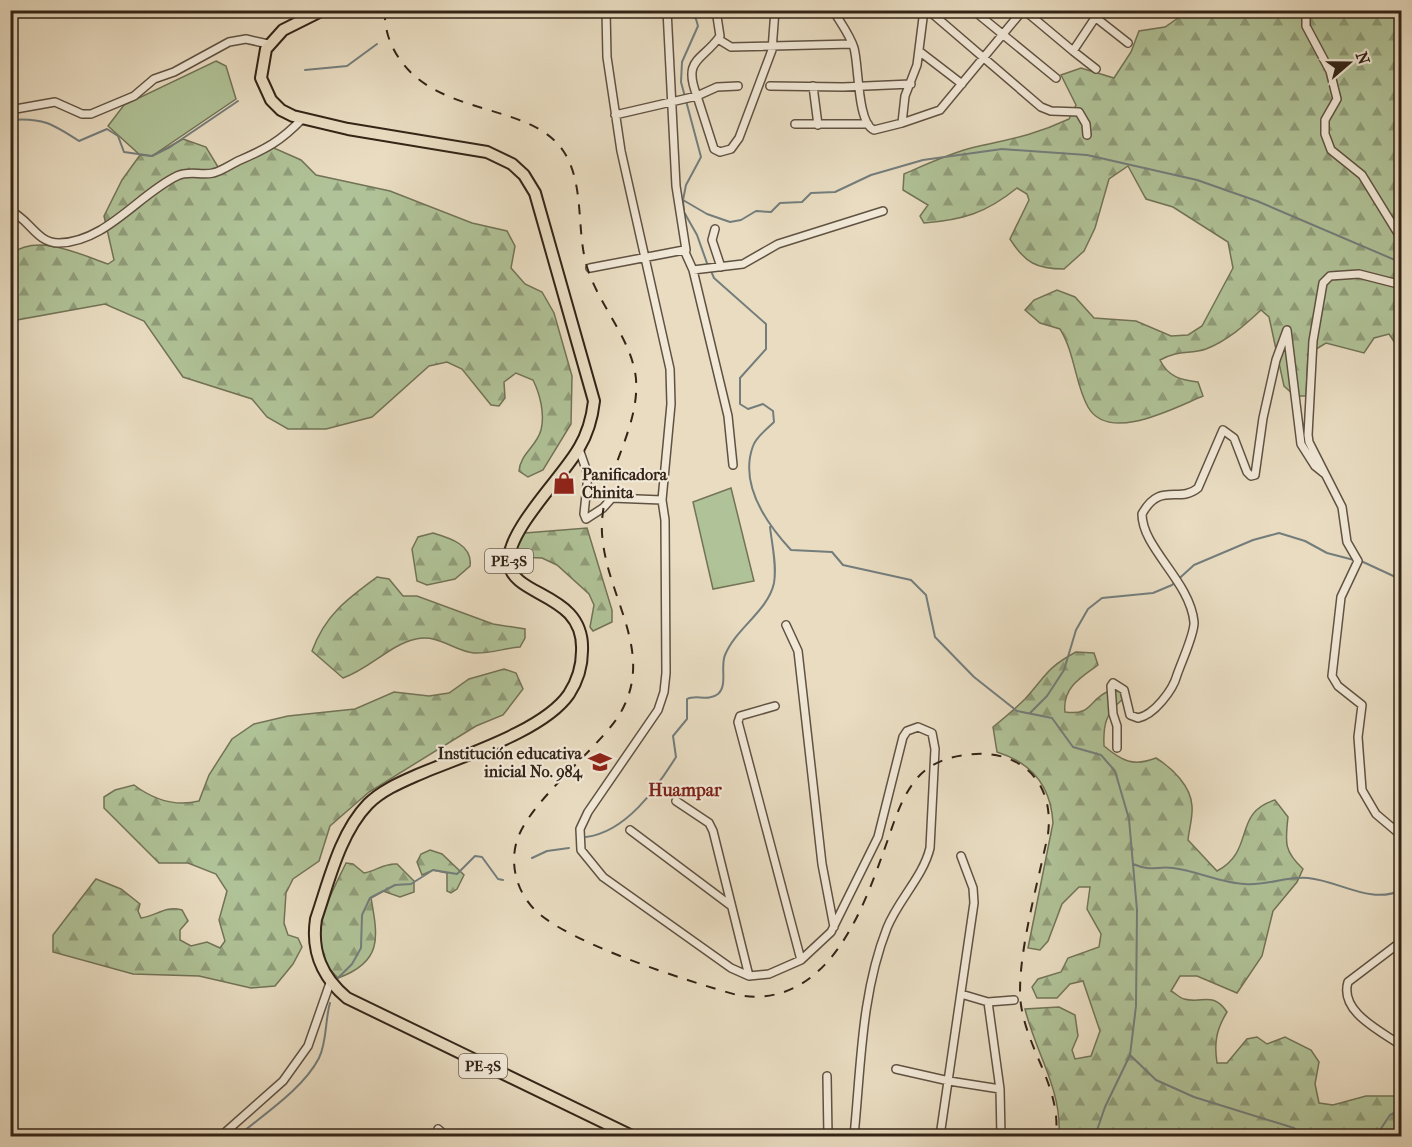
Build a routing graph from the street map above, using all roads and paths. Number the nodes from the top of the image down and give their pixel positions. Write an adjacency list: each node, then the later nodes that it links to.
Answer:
1 (323, 10): 16 (highway)
2 (606, 10): 33 (street)
3 (667, 10): 31 (street)
4 (716, 10): 14 (street)
5 (775, 10): 18 (street)
6 (832, 10): 17 (street)
7 (926, 10): 19 (street); 21 (street)
8 (974, 10): 13 (street)
9 (1023, 10): 13 (street); 20 (street)
10 (1086, 10): 12 (street)
11 (1306, 10): 43 (street)
12 (1095, 18): 15 (street); 20 (street)
13 (1002, 35): 21 (street); 23 (street)
14 (718, 39): 18 (street); 30 (street)
15 (1128, 43)
16 (268, 44): 32 (street); 34 (highway, PE-3S)
17 (852, 44): 18 (street); 29 (street)
18 (772, 47): 30 (street)
19 (919, 51): 24 (street); 25 (street)
20 (1073, 51): 22 (street)
21 (983, 60): 25 (street); 39 (street)
22 (1096, 69)
23 (1056, 78)
24 (911, 84): 29 (street); 35 (street)
25 (962, 84): 35 (street)
26 (738, 86): 30 (street)
27 (770, 86): 28 (street)
28 (813, 86): 29 (street); 38 (street)
29 (858, 86): 37 (street)
30 (697, 96): 31 (street)
31 (672, 103): 33 (street); 44 (street)
32 (10, 110)
33 (615, 115): 45 (street)
34 (302, 118): 40 (street); 50 (highway, PE-3S)
35 (902, 123): 37 (street)
36 (795, 124): 38 (street)
37 (868, 124): 38 (street)
38 (818, 125)
39 (1087, 135)
40 (10, 211)
41 (883, 211): 47 (street)
42 (715, 229): 47 (street)
43 (1401, 240)
44 (686, 250): 45 (street); 48 (street)
45 (646, 258): 46 (street); 53 (street)
46 (590, 268)
47 (718, 268): 48 (street)
48 (696, 270): 51 (street)
49 (1401, 285): 52 (street)
50 (579, 449): 53 (street); 66 (highway, PE-3S)
51 (733, 465)
52 (1325, 474): 56 (street); 59 (street)
53 (662, 500): 65 (street)
54 (786, 625): 62 (street)
55 (775, 706): 64 (street)
56 (1117, 748)
57 (676, 801): 61 (street)
58 (630, 830): 61 (street)
59 (1401, 836)
60 (961, 856): 67 (street)
61 (730, 905): 65 (street)
62 (834, 927): 64 (street); 80 (street)
63 (1401, 941): 70 (street)
64 (801, 960): 65 (street)
65 (748, 976)
66 (330, 983): 76 (street); 78 (highway, PE-3S)
67 (961, 994): 69 (street); 73 (street)
68 (1014, 1000): 69 (street)
69 (988, 1002): 74 (street)
70 (1401, 1046)
71 (896, 1069): 73 (street)
72 (826, 1076): 79 (street)
73 (949, 1081): 74 (street); 81 (street)
74 (1000, 1089): 82 (street)
75 (438, 1129): 77 (street)
76 (221, 1137)
77 (446, 1137)
78 (632, 1137)
79 (828, 1137)
80 (854, 1137)
81 (940, 1137)
82 (1001, 1137)

